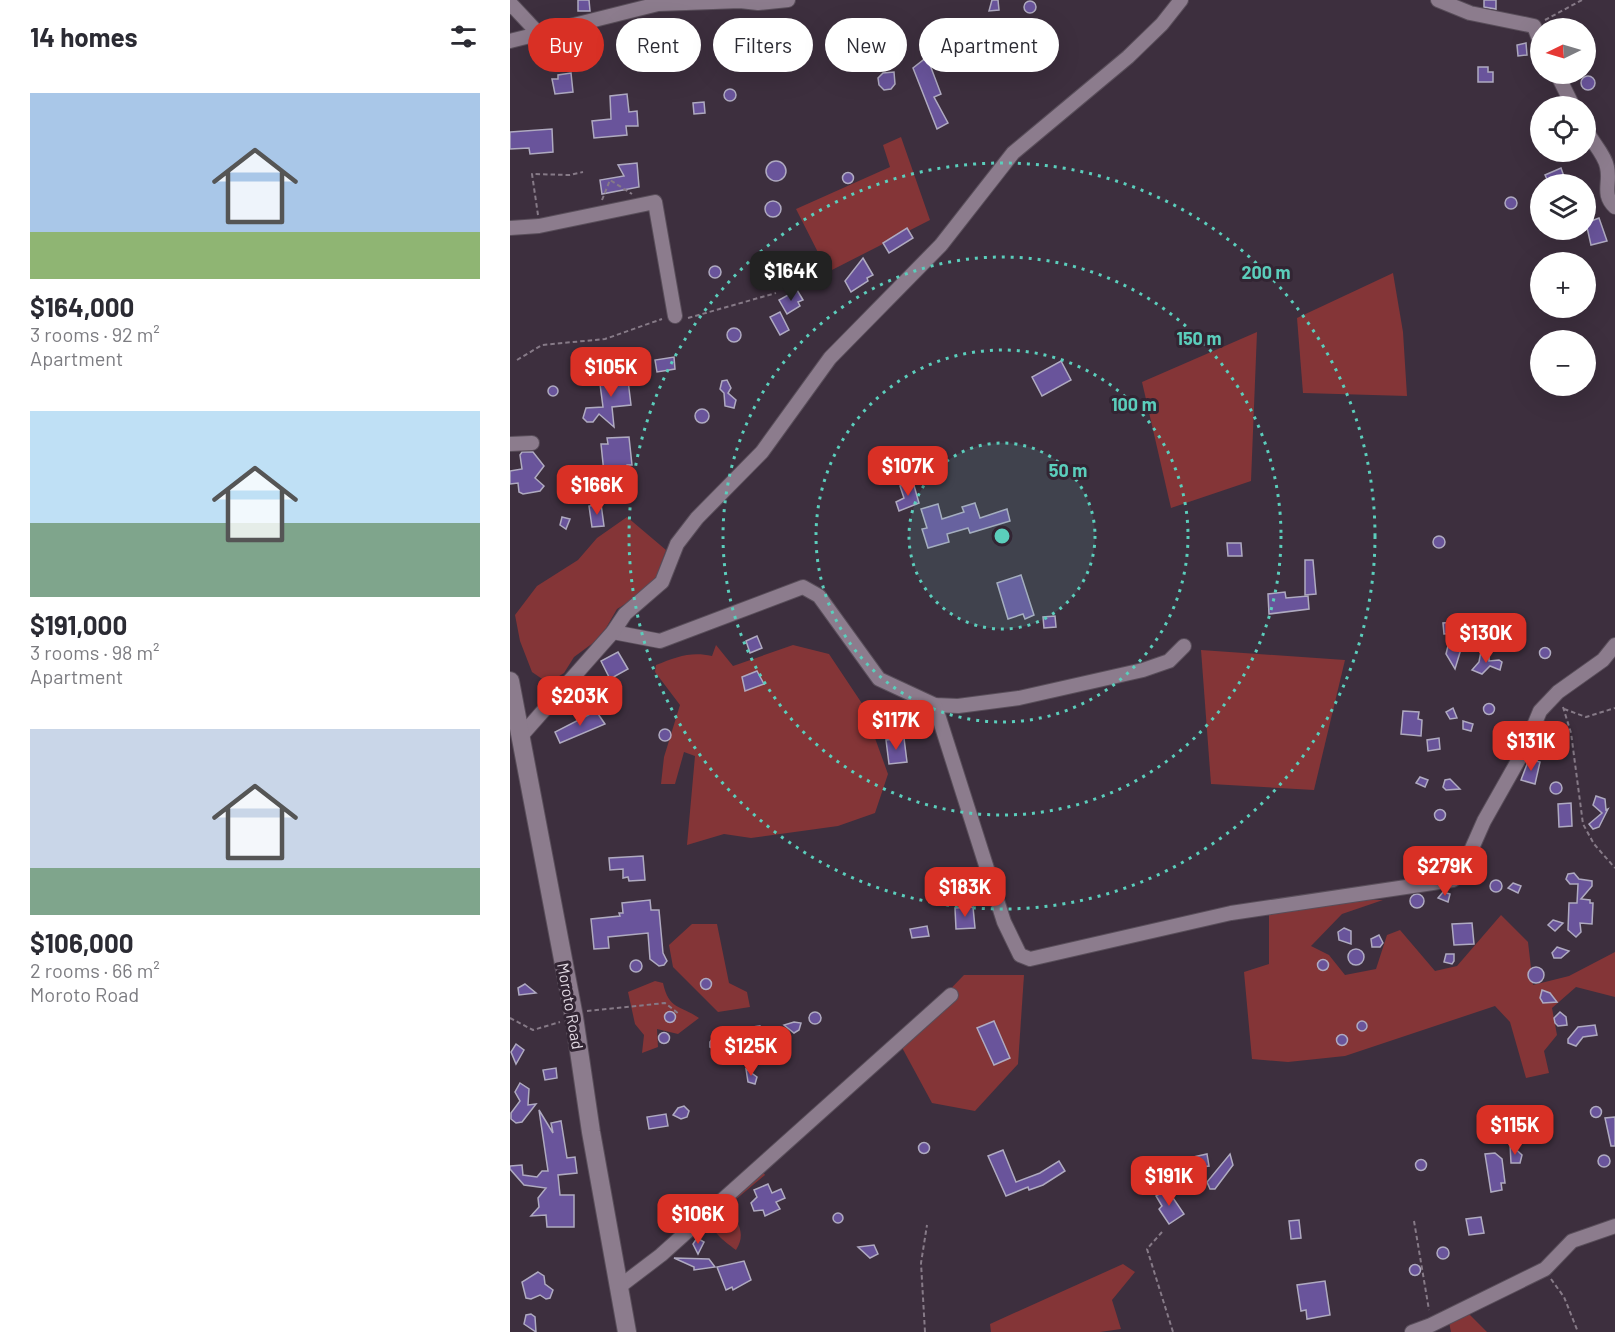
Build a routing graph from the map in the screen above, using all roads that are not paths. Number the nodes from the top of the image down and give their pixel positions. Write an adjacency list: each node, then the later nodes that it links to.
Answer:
1 (789, 0): 5 (street)
2 (1181, 0): 16 (street)
3 (1438, 0): 7 (street)
4 (510, 3): 6 (street)
5 (602, 18)
6 (528, 22)
7 (1530, 24)
8 (528, 37): 9 (street)
9 (510, 41)
10 (1596, 146): 11 (street)
11 (1615, 207)
12 (510, 228): 13 (street)
13 (675, 316)
14 (532, 443): 15 (street)
15 (510, 444)
16 (613, 632): 20 (street); 21 (street)
17 (1184, 645): 20 (street)
18 (1615, 645): 20 (street)
19 (510, 681): 21 (main road, Moroto Road)
20 (935, 705)
21 (521, 736): 24 (main road, Moroto Road)
22 (951, 995): 24 (street)
23 (1615, 1226): 26 (street)
24 (620, 1287): 25 (main road, Moroto Road)
25 (627, 1332)
26 (1412, 1332)

